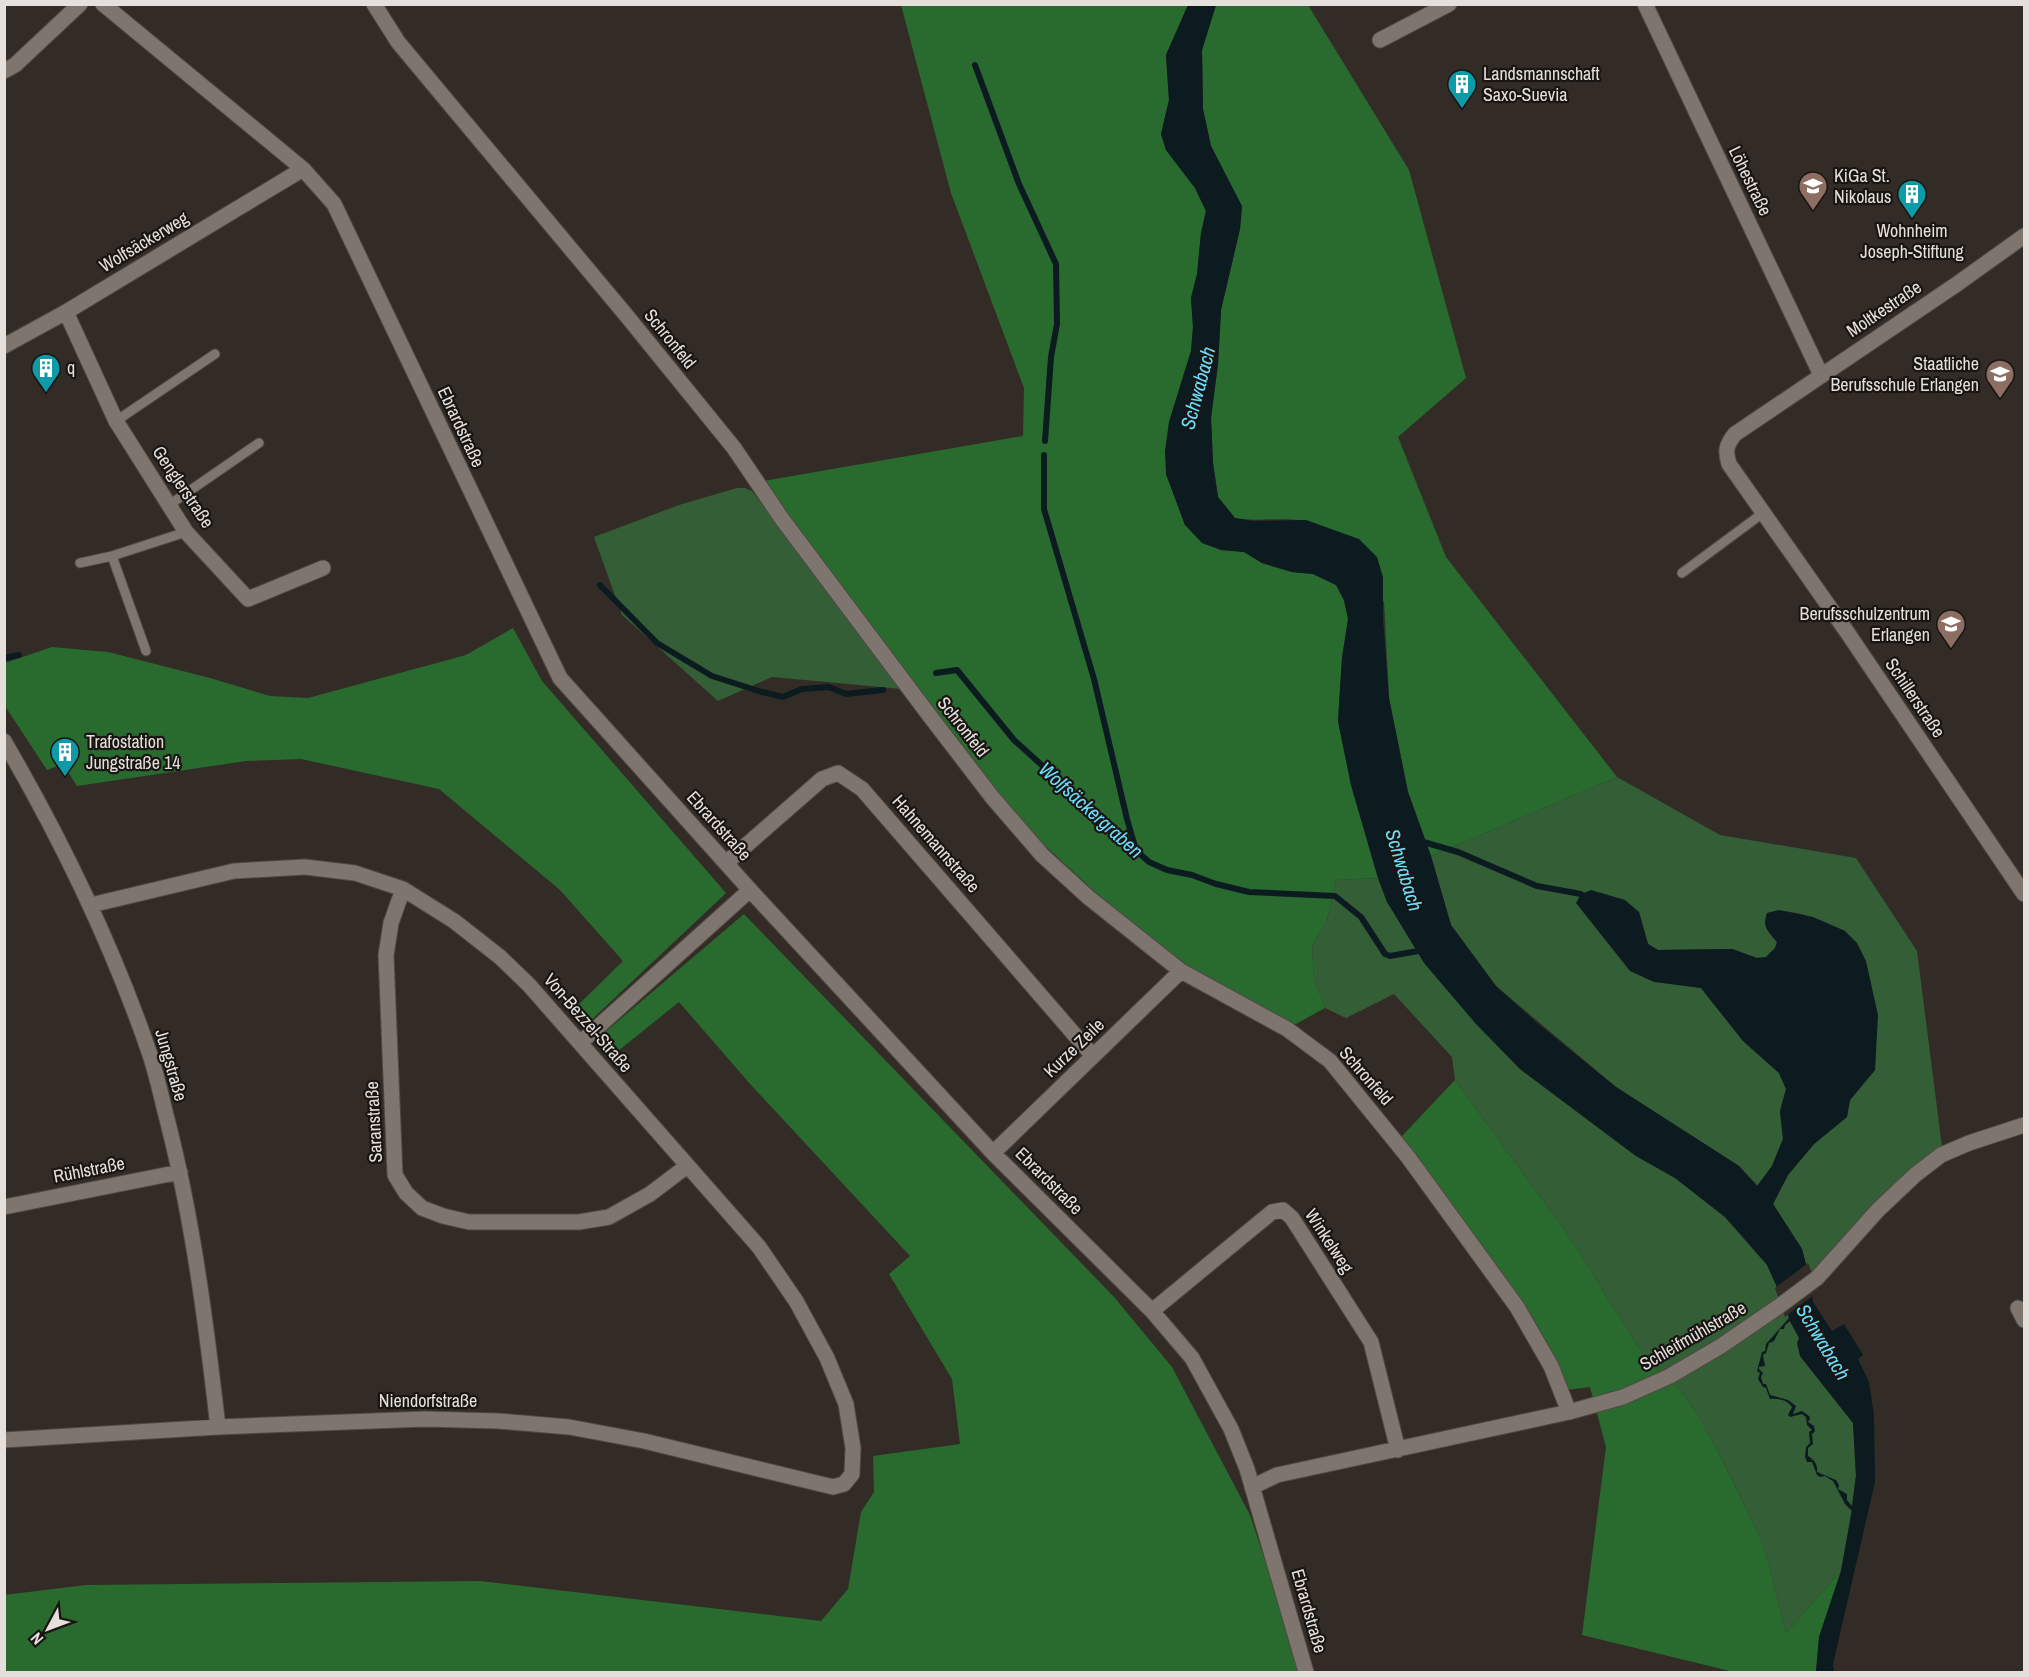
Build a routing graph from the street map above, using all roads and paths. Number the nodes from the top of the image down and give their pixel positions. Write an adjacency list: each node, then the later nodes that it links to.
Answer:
1 (80, 4): 7 (street)
2 (103, 4): 8 (street, Ebrardstraße)
3 (374, 4): 31 (street, Schronfeld)
4 (1449, 4): 6 (street)
5 (1645, 4): 13 (street, Löhestraße)
6 (1380, 39)
7 (4, 71)
8 (303, 169): 10 (street, Wolfsäckerweg); 26 (street, Ebrardstraße)
9 (2025, 236): 13 (street, Moltkestraße)
10 (66, 312): 11 (street, Wolfsäckerweg); 14 (street, Genglerstraße)
11 (4, 346)
12 (215, 354): 14 (lane)
13 (1821, 375): 15 (street, Moltkestraße)
14 (116, 421): 17 (street, Genglerstraße)
15 (1735, 434): 18 (street, Schillerstraße)
16 (259, 443): 17 (lane)
17 (169, 505): 19 (street, Genglerstraße)
18 (1764, 513): 23 (lane); 29 (street, Schillerstraße)
19 (186, 532): 20 (lane); 22 (street, Genglerstraße)
20 (112, 556): 21 (lane); 24 (lane)
21 (80, 563)
22 (323, 567)
23 (1682, 573)
24 (146, 651)
25 (4, 741): 30 (street, Jungstraße)
26 (726, 863): 28 (street, Ebrardstraße); 33 (street, Hahnemannstraße)
27 (403, 889): 30 (street, Von-Bezzel-Straße); 32 (street, Von-Bezzel-Straße); 36 (street, Saranstraße)
28 (750, 890): 32 (street); 35 (street, Ebrardstraße)
29 (2025, 894)
30 (91, 905): 37 (street, Jungstraße)
31 (1181, 970): 33 (street, Kurze Zeile); 40 (street, Schronfeld)
32 (580, 1043): 36 (street, Von-Bezzel-Straße)
33 (1093, 1056): 35 (street, Kurze Zeile)
34 (2025, 1125): 40 (street, Schleifmühlstraße)
35 (993, 1153): 39 (street, Ebrardstraße)
36 (687, 1166): 44 (street, Von-Bezzel-Straße)
37 (180, 1172): 38 (street, Rühlstraße); 41 (street, Jungstraße)
38 (4, 1207)
39 (1152, 1311): 43 (street, Winkelweg); 45 (street, Ebrardstraße)
40 (1569, 1412): 43 (street, Schleifmühlstraße)
41 (219, 1427): 42 (street, Niendorfstraße); 44 (street, Niendorfstraße)
42 (4, 1440)
43 (1398, 1450): 45 (street, Schleifmühlstraße)
44 (844, 1484)
45 (1252, 1487): 46 (street, Ebrardstraße)
46 (1306, 1672)

